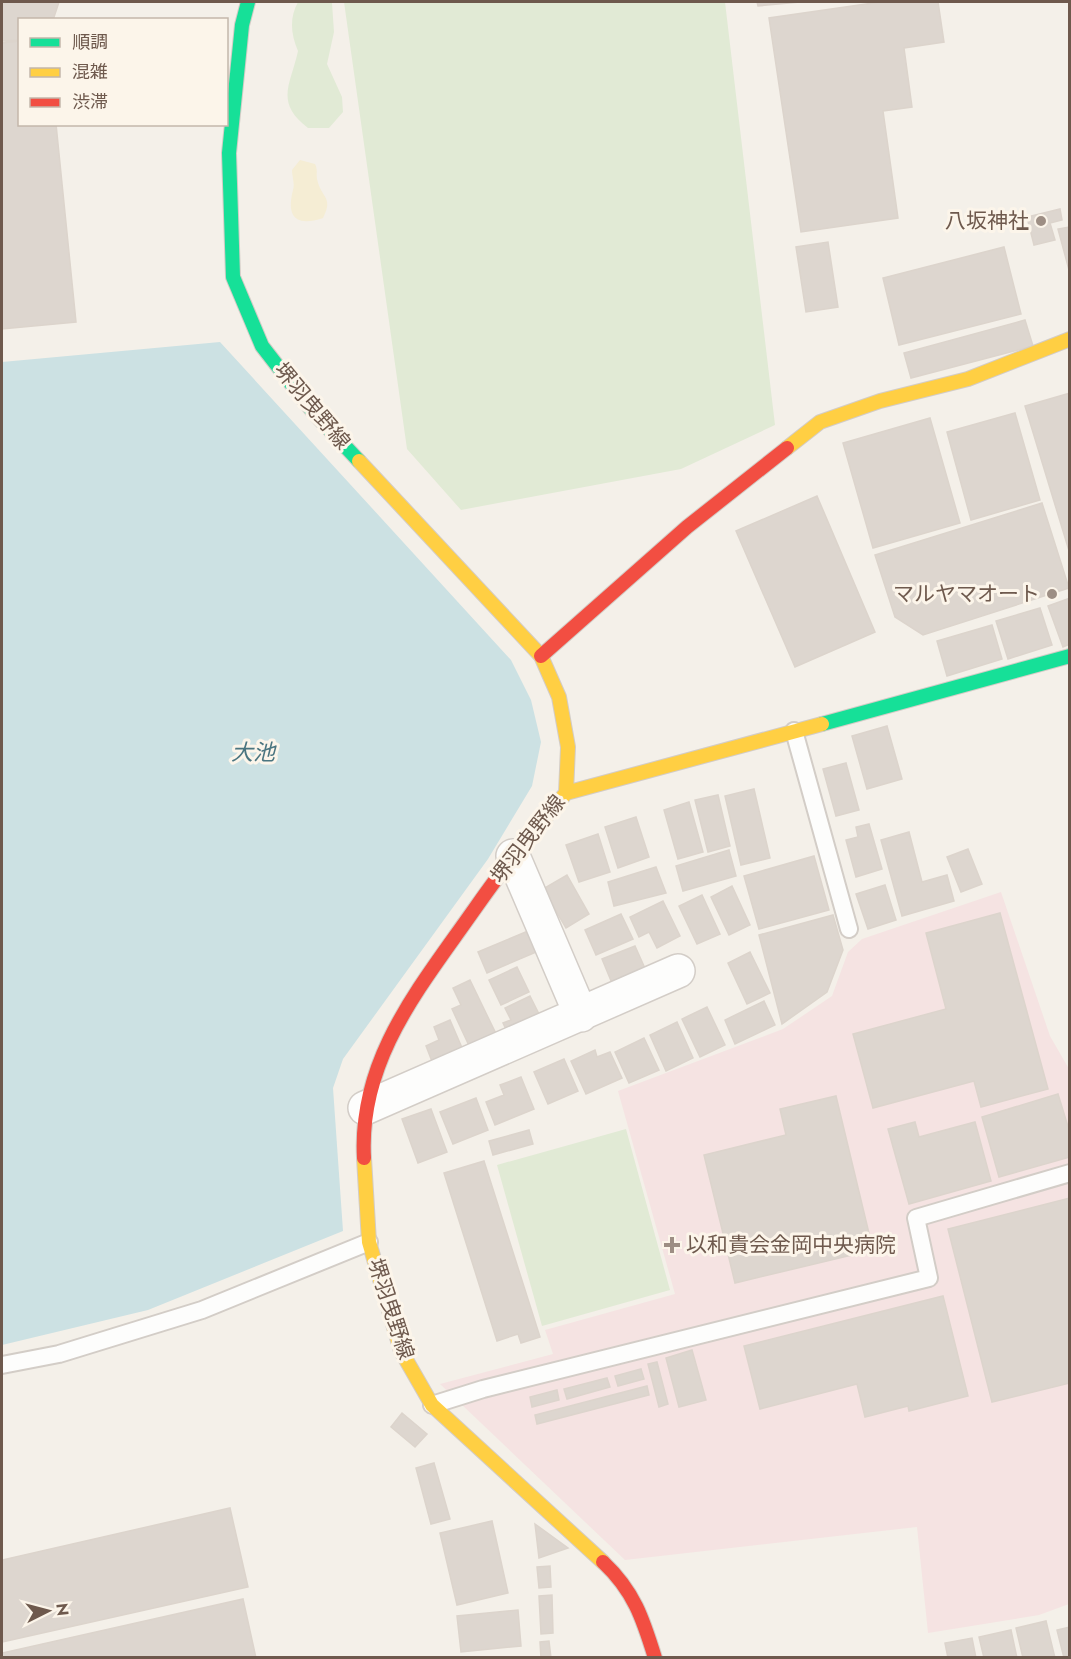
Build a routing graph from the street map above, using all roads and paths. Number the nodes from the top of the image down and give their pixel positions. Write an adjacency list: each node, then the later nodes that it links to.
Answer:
1 (248, 2): 3 (main road, 堺羽曳野線)
2 (1070, 339): 3 (main road)
3 (541, 656): 6 (main road, 堺羽曳野線)
4 (1070, 656): 5 (main road)
5 (794, 731): 6 (main road); 8 (lane)
6 (566, 793): 7 (main road, 堺羽曳野線)
7 (513, 856): 10 (street); 11 (main road, 堺羽曳野線)
8 (849, 929)
9 (678, 971): 10 (street)
10 (581, 1015): 11 (street)
11 (365, 1108): 13 (main road, 堺羽曳野線)
12 (1070, 1173): 15 (lane)
13 (369, 1242): 14 (lane); 15 (main road, 堺羽曳野線)
14 (2, 1365)
15 (432, 1405): 16 (main road, 堺羽曳野線)
16 (656, 1657)

